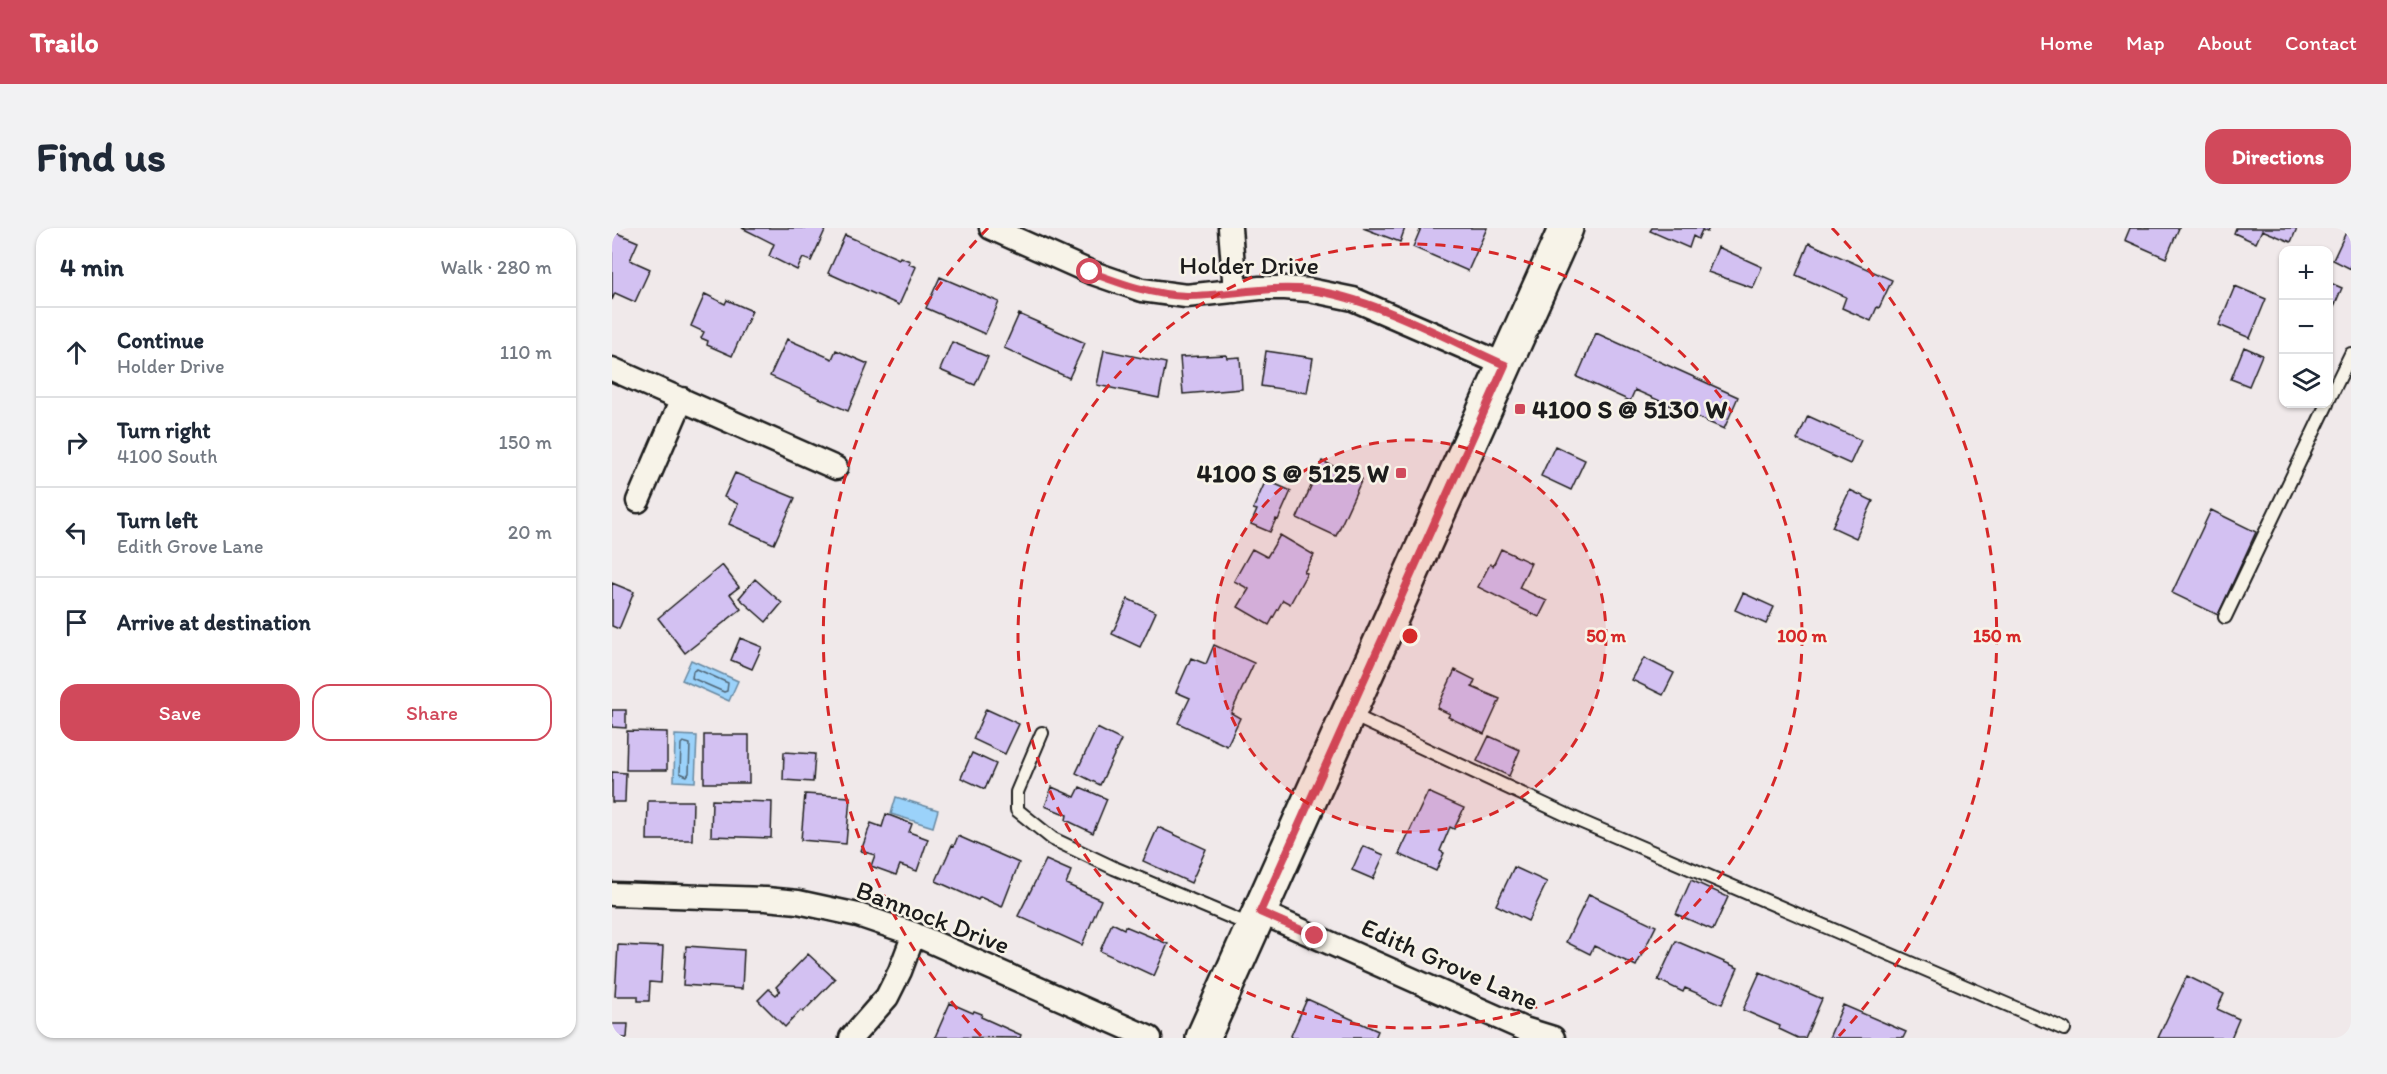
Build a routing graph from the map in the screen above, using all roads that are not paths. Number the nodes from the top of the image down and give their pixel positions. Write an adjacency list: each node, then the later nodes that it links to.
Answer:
1 (991, 228): 4 (street, Holder Drive)
2 (1230, 228): 4 (street)
3 (1566, 228): 6 (main road)
4 (1235, 291): 6 (street, Holder Drive)
5 (2351, 354): 8 (lane)
6 (1505, 365): 14 (main road)
7 (612, 369): 9 (street)
8 (2333, 392)
9 (682, 399): 11 (street); 12 (street)
10 (2325, 408): 13 (lane)
11 (836, 468)
12 (638, 501)
13 (2225, 617)
14 (1349, 713): 17 (main road); 19 (lane)
15 (1042, 733): 17 (lane)
16 (612, 894): 18 (street, Bannock Drive)
17 (1256, 919): 22 (main road); 23 (street, Edith Grove Lane)
18 (914, 934): 20 (street); 21 (street, Bannock Drive)
19 (2064, 1029)
20 (851, 1038)
21 (1150, 1038)
22 (1203, 1038)
23 (1553, 1038)

